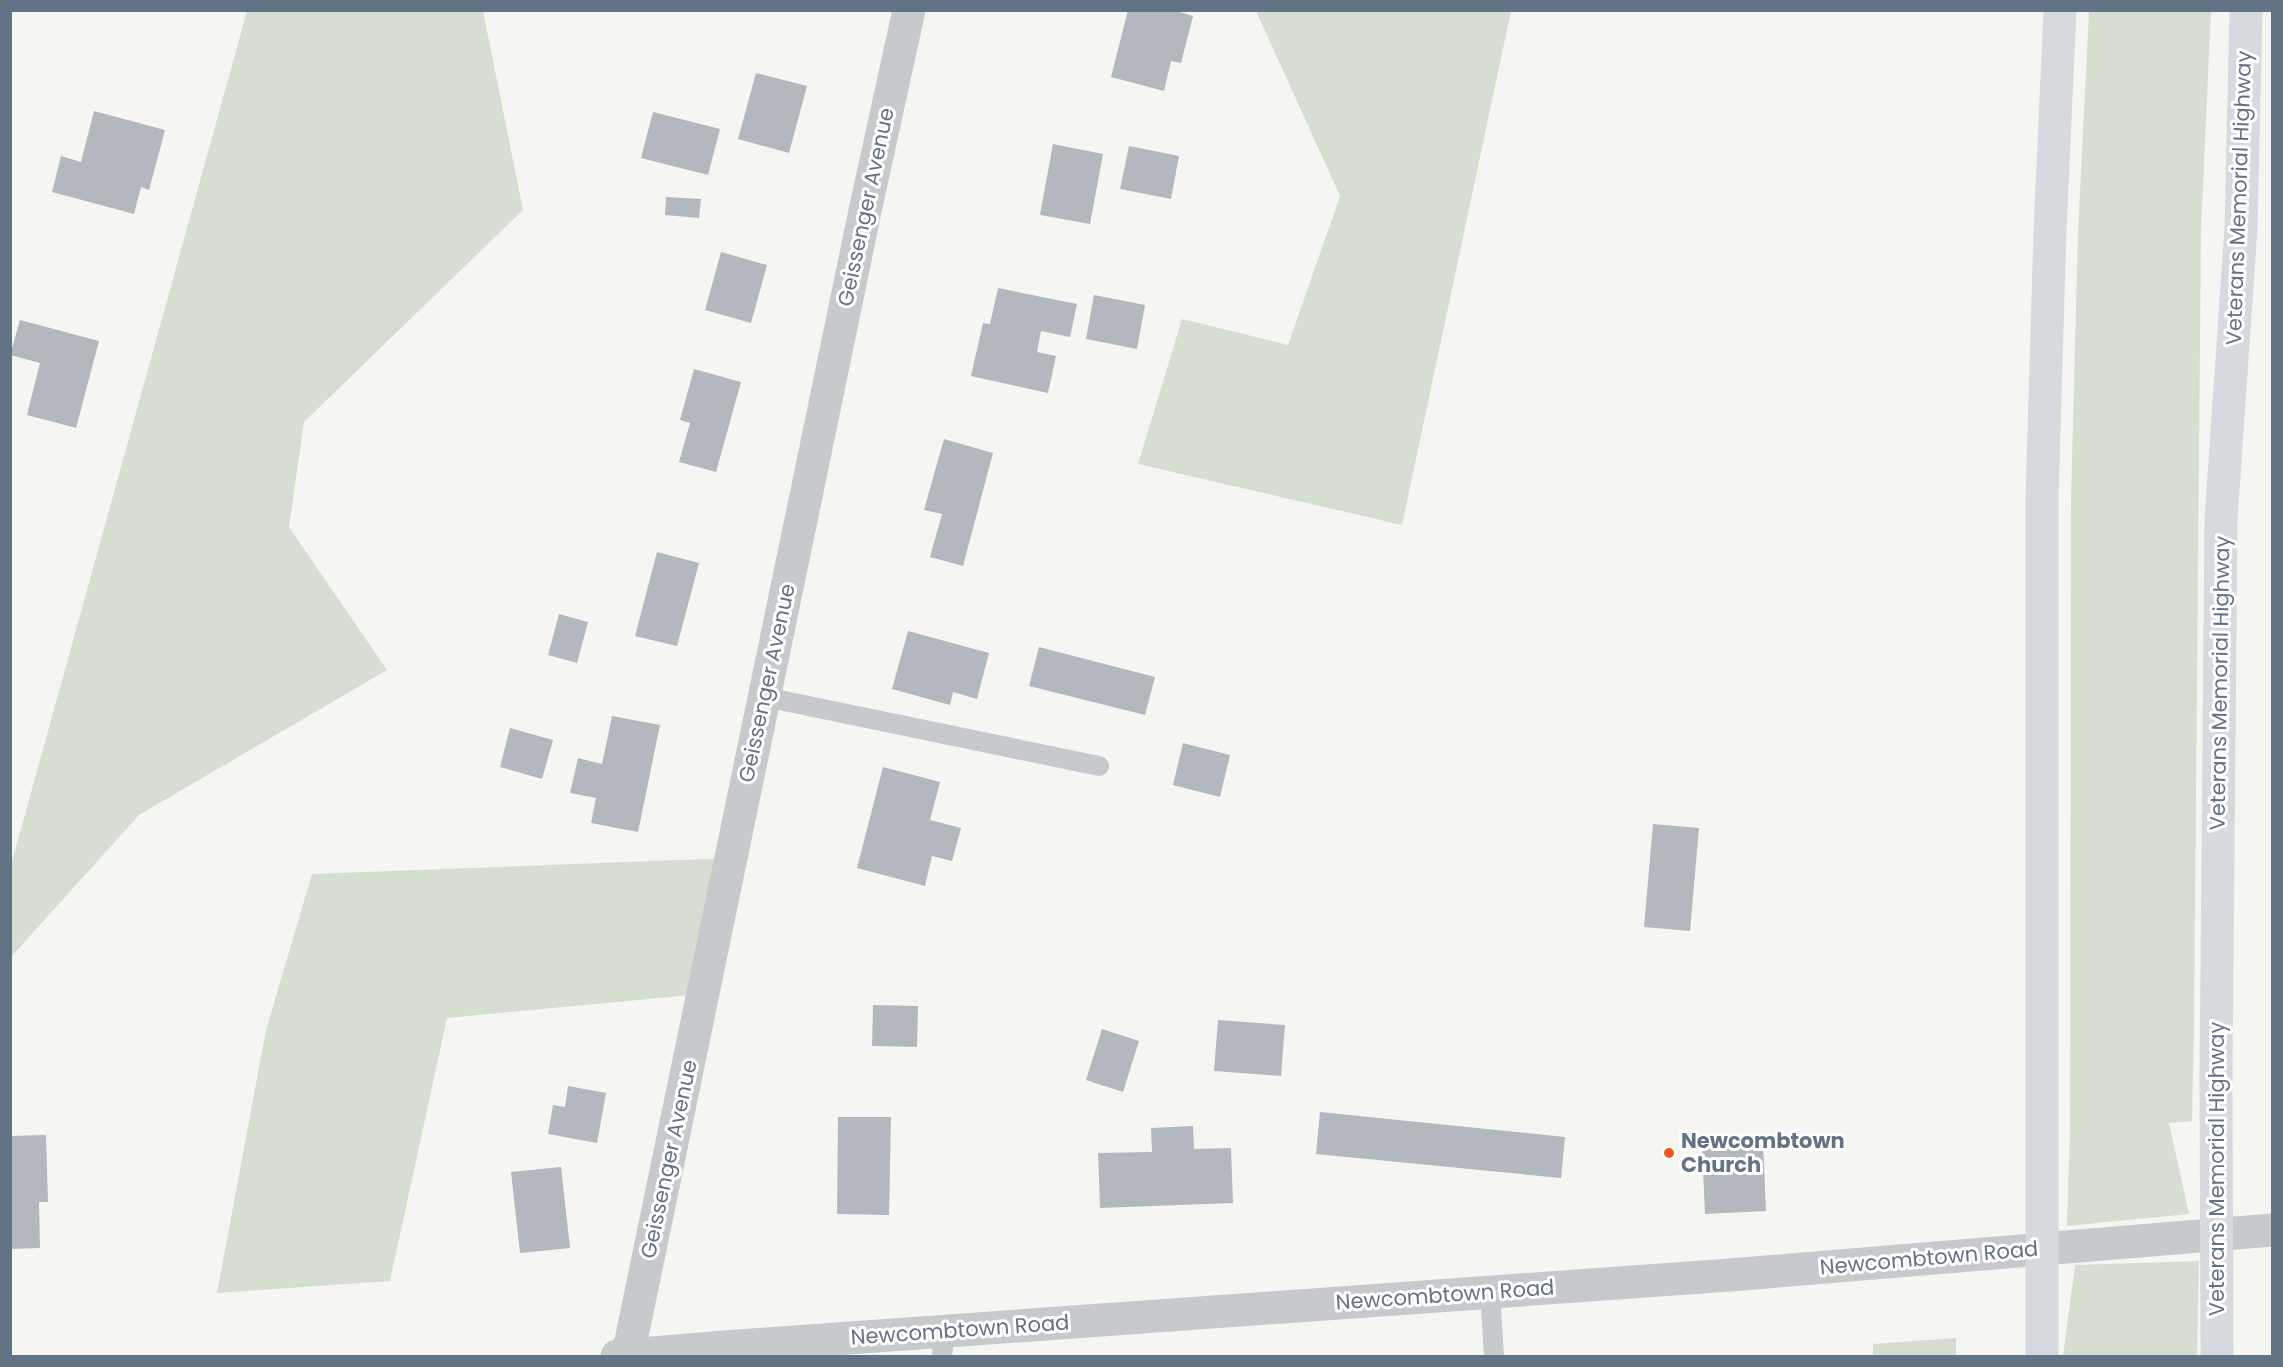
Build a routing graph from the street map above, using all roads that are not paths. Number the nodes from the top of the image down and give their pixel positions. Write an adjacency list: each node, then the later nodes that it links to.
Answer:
1 (909, 10): 8 (street, Geissenger Avenue)
2 (2045, 10): 7 (highway)
3 (2060, 10): 7 (highway)
4 (2246, 10): 6 (highway, Veterans Memorial Highway)
5 (2269, 10): 6 (highway)
6 (2241, 228): 17 (highway, Veterans Memorial Highway)
7 (2050, 231): 16 (highway)
8 (765, 697): 9 (lane); 14 (street, Geissenger Avenue)
9 (1099, 766)
10 (2272, 1230): 11 (street, Newcombtown Road)
11 (1490, 1292): 12 (street, Newcombtown Road); 15 (lane)
12 (943, 1344): 13 (street, Newcombtown Road)
13 (668, 1354): 14 (street, Newcombtown Road)
14 (623, 1356)
15 (1494, 1356)
16 (2042, 1356)
17 (2217, 1356)

